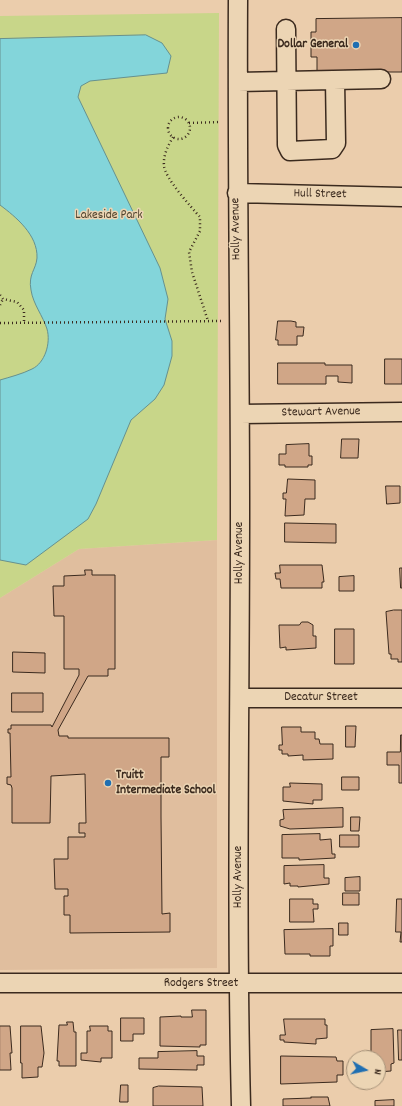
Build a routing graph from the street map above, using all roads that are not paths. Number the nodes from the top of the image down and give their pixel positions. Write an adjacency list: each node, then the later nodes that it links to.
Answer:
1 (238, 0): 6 (street, Holly Avenue)
2 (286, 29): 5 (street)
3 (380, 79): 4 (street)
4 (335, 80): 5 (street); 5 (street)
5 (286, 81): 6 (street)
6 (238, 82): 7 (street, Holly Avenue)
7 (237, 193): 8 (street, Hull Street); 10 (street, Holly Avenue)
8 (402, 197)
9 (402, 412): 10 (street, Stewart Avenue)
10 (240, 414): 11 (street, Holly Avenue)
11 (240, 698): 12 (street, Decatur Street); 15 (street, Holly Avenue)
12 (402, 698)
13 (0, 983): 15 (street, Rodgers Street)
14 (402, 983): 15 (street, Rodgers Street)
15 (238, 984): 16 (street, Holly Avenue)
16 (241, 1106)

